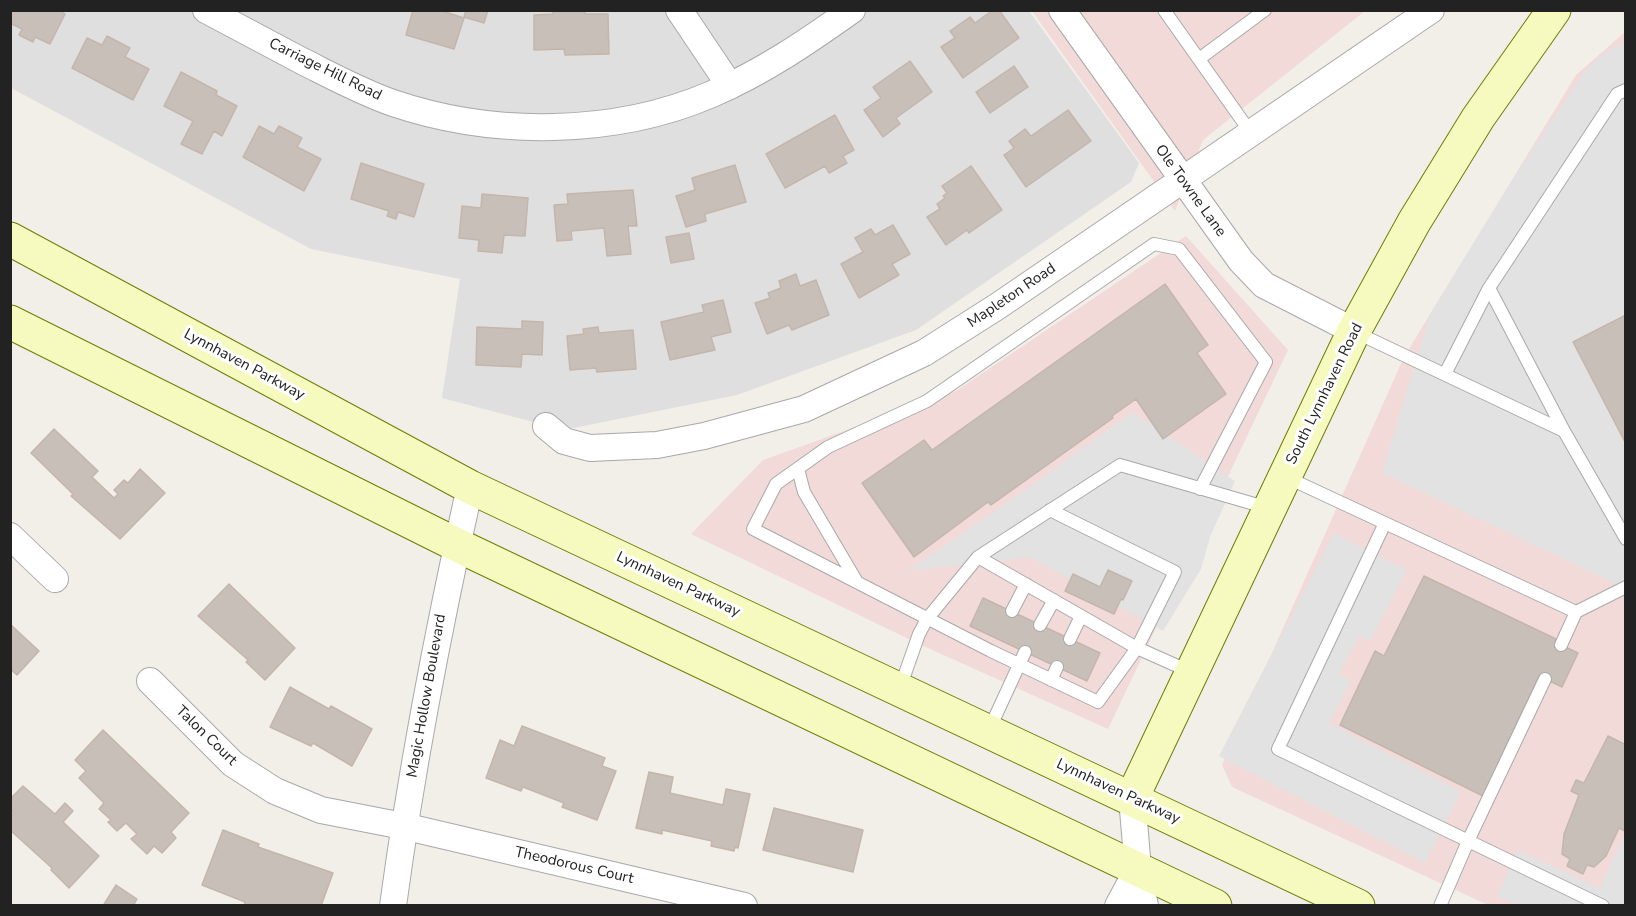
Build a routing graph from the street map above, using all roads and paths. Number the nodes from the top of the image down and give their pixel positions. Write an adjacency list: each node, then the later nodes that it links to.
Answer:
1 (206, 10): 10 (street, Carriage Hill Road)
2 (679, 10): 10 (street)
3 (852, 10): 10 (street, Carriage Hill Road)
4 (1062, 10): 13 (street, Ole Towne Lane)
5 (1164, 10): 9 (lane)
6 (1265, 10): 9 (lane)
7 (1431, 10): 12 (street, Mapleton Road)
8 (1554, 10): 17 (main road, South Lynnhaven Road)
9 (1199, 59): 12 (lane)
10 (730, 86)
11 (1626, 90): 15 (lane)
12 (1251, 133): 13 (street, Mapleton Road)
13 (1182, 180): 17 (street, Ole Towne Lane); 19 (street, Mapleton Road)
14 (10, 239): 23 (main road, Lynnhaven Parkway)
15 (1489, 288): 18 (lane); 20 (lane)
16 (10, 322): 30 (main road)
17 (1354, 331): 18 (lane); 22 (main road, South Lynnhaven Road)
18 (1445, 374): 20 (lane)
19 (546, 426)
20 (1564, 431): 29 (lane)
21 (798, 469): 24 (lane); 33 (lane); 33 (lane)
22 (1285, 476): 25 (main road, South Lynnhaven Road); 27 (lane)
23 (470, 487): 30 (street, Magic Hollow Boulevard); 54 (main road, Lynnhaven Parkway)
24 (1200, 489): 25 (lane); 26 (lane)
25 (1270, 509): 50 (main road, South Lynnhaven Road)
26 (1050, 510): 31 (lane); 45 (lane)
27 (1385, 523): 38 (lane); 58 (lane)
28 (10, 536): 32 (street)
29 (1626, 539)
30 (457, 545): 57 (street, Magic Hollow Boulevard); 59 (main road)
31 (978, 557): 34 (lane); 40 (lane)
32 (56, 579)
33 (857, 583): 40 (lane)
34 (1026, 584): 36 (lane); 37 (lane)
35 (1626, 587): 38 (lane)
36 (1054, 600): 39 (lane); 41 (lane)
37 (1012, 611)
38 (1576, 612): 44 (lane)
39 (1081, 615): 43 (lane); 45 (lane)
40 (927, 619): 46 (lane); 54 (lane)
41 (1040, 625)
42 (997, 638): 46 (lane)
43 (1070, 639)
44 (1561, 645)
45 (1137, 648): 50 (lane); 52 (lane)
46 (991, 651): 48 (lane)
47 (1025, 652): 48 (lane)
48 (1019, 665): 52 (lane); 55 (lane)
49 (1057, 667): 52 (lane)
50 (1192, 673): 56 (main road, South Lynnhaven Road)
51 (1545, 679): 58 (lane)
52 (1051, 680)
53 (150, 681): 57 (street, Talon Court)
54 (900, 689): 55 (main road, Lynnhaven Parkway)
55 (988, 731): 56 (main road, Lynnhaven Parkway)
56 (1132, 798): 59 (street); 65 (main road, Lynnhaven Parkway)
57 (403, 826): 60 (street, Magic Hollow Boulevard); 61 (street, Theodorous Court)
58 (1469, 839): 66 (lane); 67 (lane)
59 (1138, 869): 62 (street); 63 (street); 64 (main road)
60 (393, 906)
61 (744, 906)
62 (1118, 906)
63 (1145, 906)
64 (1215, 906)
65 (1358, 906)
66 (1440, 906)
67 (1603, 906)

